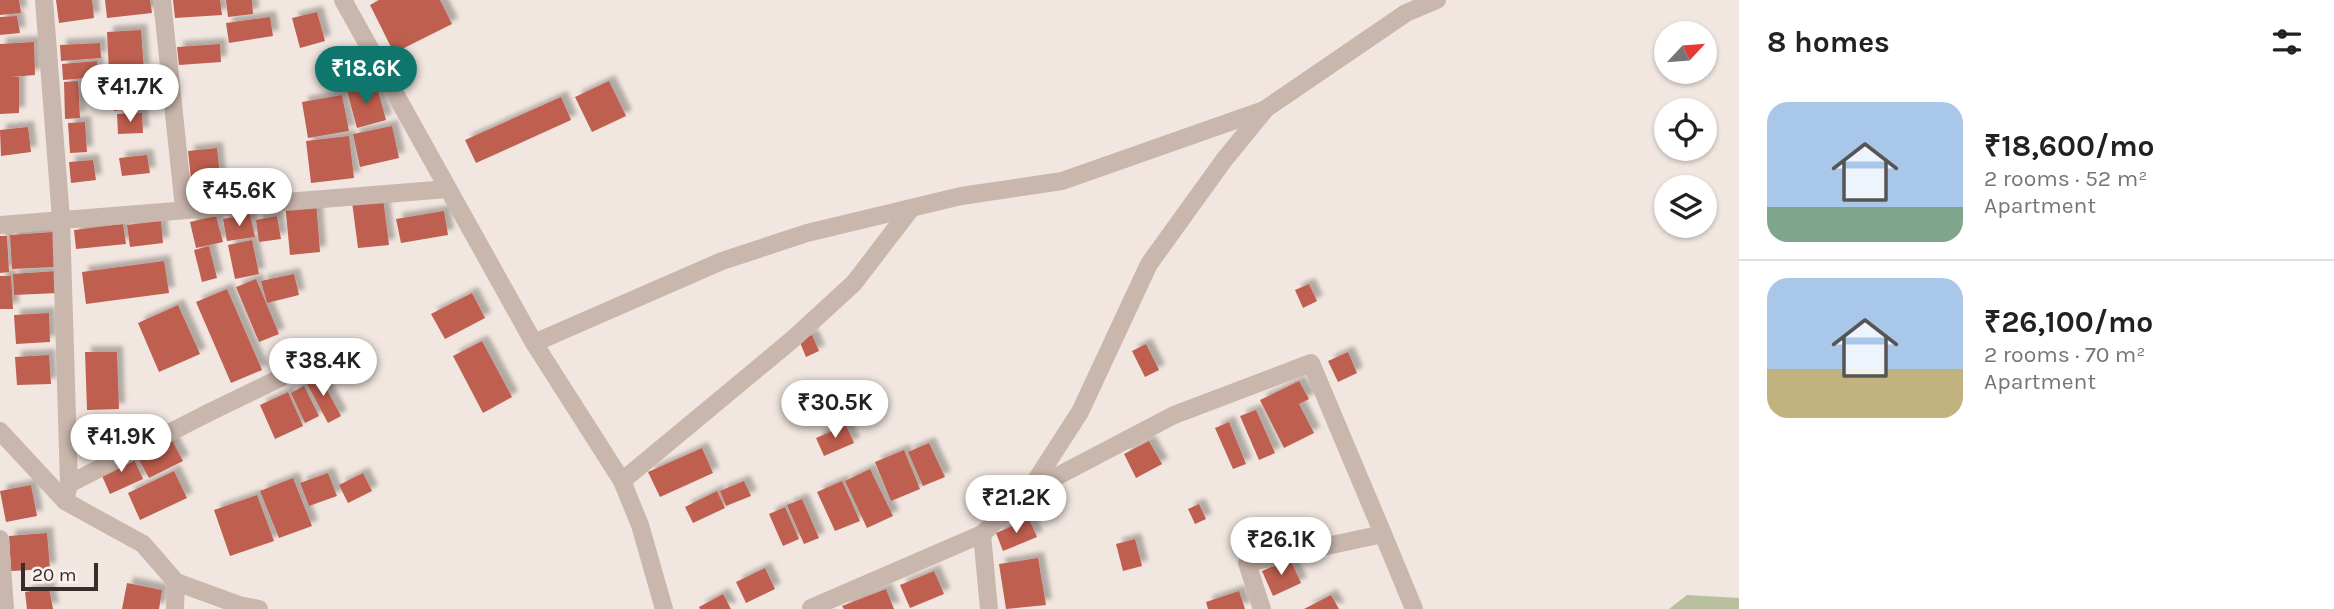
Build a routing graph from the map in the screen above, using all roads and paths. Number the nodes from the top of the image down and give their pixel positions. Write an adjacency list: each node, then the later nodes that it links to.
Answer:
1 (44, 0): 9 (street)
2 (162, 0): 7 (street)
3 (343, 0): 6 (street)
4 (1437, 0): 5 (street)
5 (1265, 110): 8 (street); 15 (street)
6 (448, 189): 7 (street); 11 (street)
7 (184, 208): 9 (street)
8 (910, 210): 11 (street); 14 (street)
9 (61, 219): 10 (street); 16 (street)
10 (0, 225)
11 (534, 343): 14 (street)
12 (338, 351): 16 (street)
13 (0, 431): 16 (street)
14 (622, 481): 25 (street)
15 (1029, 491): 17 (street); 18 (street)
16 (67, 493): 20 (street)
17 (982, 534): 21 (street); 26 (street)
18 (1383, 534): 27 (street); 28 (street)
19 (0, 539): 22 (street)
20 (176, 582): 23 (street); 24 (street)
21 (811, 608)
22 (5, 609)
23 (175, 609)
24 (259, 609)
25 (664, 609)
26 (989, 609)
27 (1262, 609)
28 (1414, 609)

